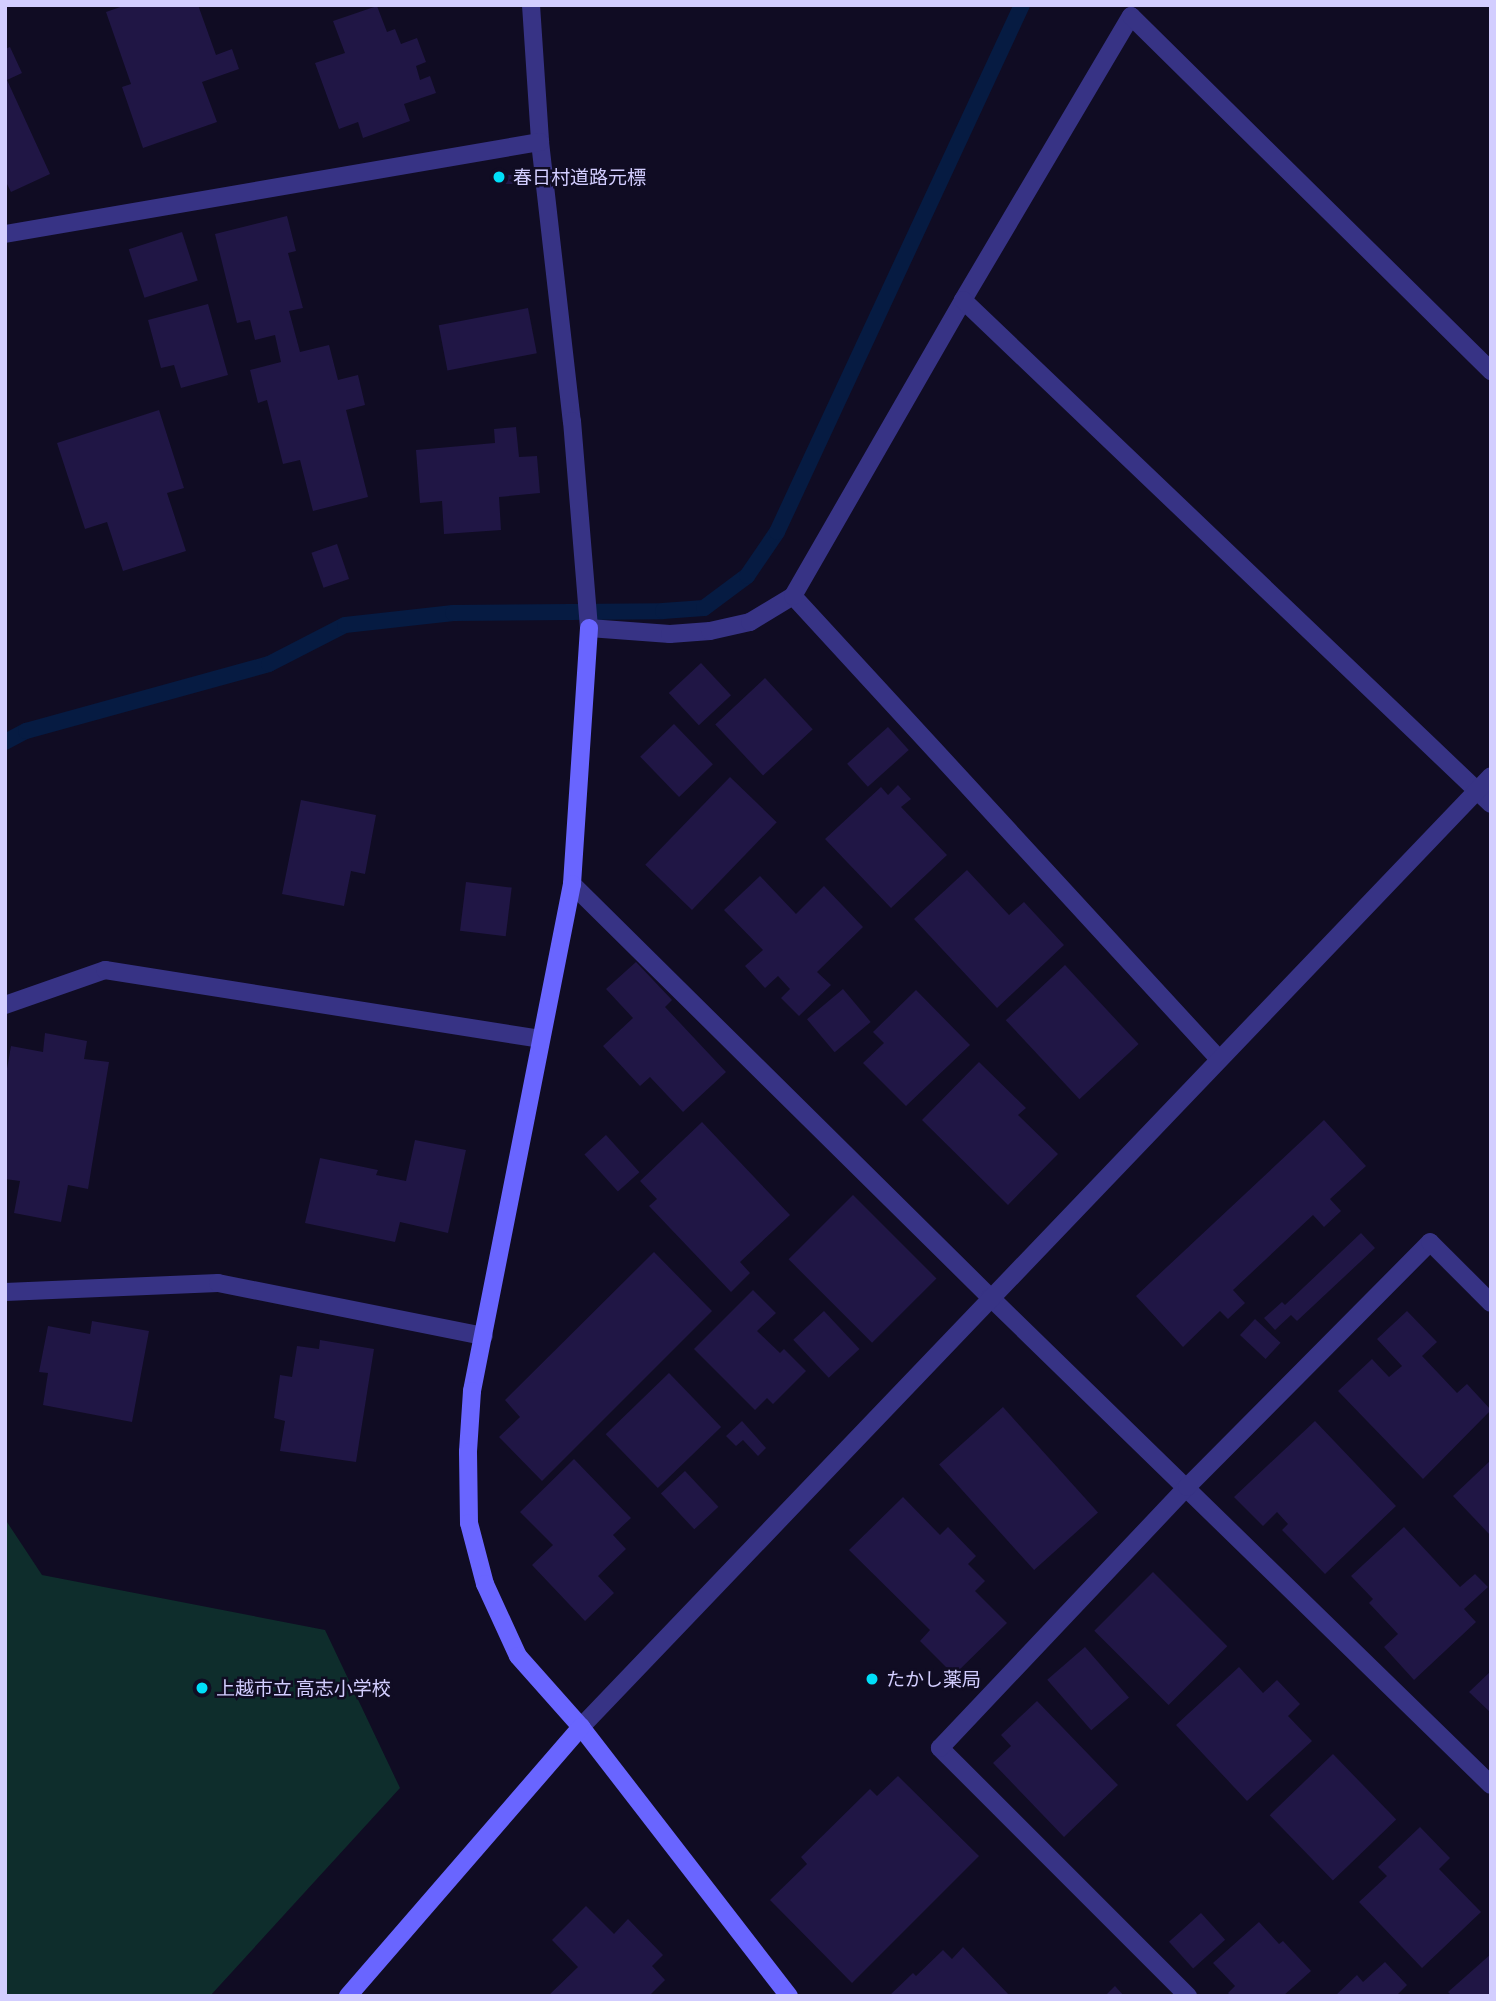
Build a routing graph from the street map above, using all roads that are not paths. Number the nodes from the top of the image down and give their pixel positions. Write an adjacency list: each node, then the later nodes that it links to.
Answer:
1 (531, 5): 2 (street)
2 (540, 142): 3 (street); 7 (street)
3 (5, 234)
4 (963, 300): 5 (street); 6 (street); 9 (street)
5 (1491, 370)
6 (793, 596): 7 (street); 14 (street)
7 (588, 624): 11 (street)
8 (1491, 776): 9 (street)
9 (1477, 790): 10 (street); 14 (street)
10 (1491, 804)
11 (572, 884): 13 (street); 16 (street)
12 (5, 1006): 13 (street)
13 (539, 1039): 18 (street)
14 (1218, 1058): 16 (street)
15 (5, 1292): 18 (street)
16 (990, 1297): 19 (street); 20 (street)
17 (1491, 1303): 19 (street)
18 (484, 1336): 20 (street)
19 (1187, 1487): 21 (street); 24 (street)
20 (580, 1727): 22 (street); 23 (street)
21 (1491, 1785)
22 (348, 1996)
23 (789, 1996)
24 (1188, 1996)

